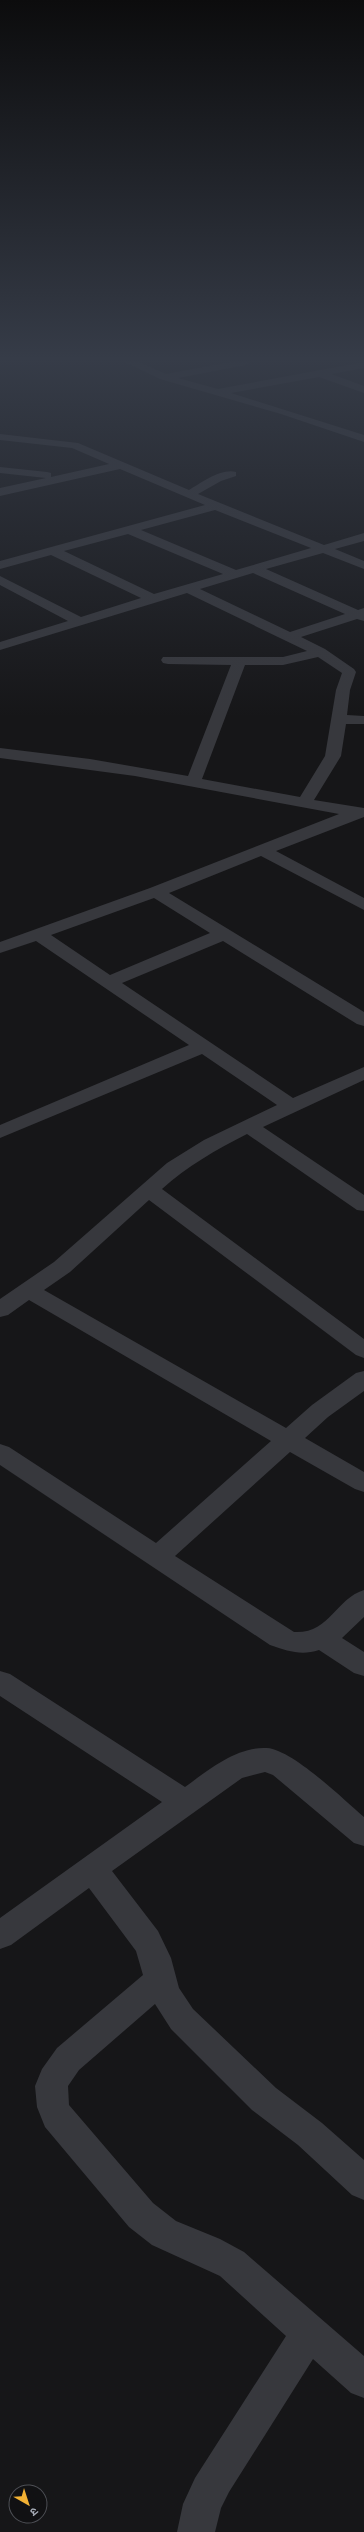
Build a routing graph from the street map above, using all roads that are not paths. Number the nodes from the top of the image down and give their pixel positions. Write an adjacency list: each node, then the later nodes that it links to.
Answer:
1 (49, 480): 4 (street)
2 (157, 480): 5 (street)
3 (215, 480): 5 (street)
4 (0, 492)
5 (190, 494): 6 (street)
6 (216, 506): 7 (street); 9 (street)
7 (127, 529): 10 (street); 14 (street)
8 (364, 537): 9 (street)
9 (324, 549): 12 (street); 13 (street)
10 (51, 550): 11 (street); 17 (street)
11 (0, 565)
12 (364, 565)
13 (252, 568): 14 (street); 18 (street)
14 (235, 574): 16 (street)
15 (0, 580): 19 (street)
16 (188, 588): 17 (street); 20 (street)
17 (153, 599): 19 (street)
18 (362, 614): 20 (street)
19 (81, 622): 21 (street)
20 (288, 637): 22 (street)
21 (0, 646)
22 (320, 652): 24 (street); 25 (street)
23 (168, 660): 24 (street)
24 (240, 660): 30 (street)
25 (349, 672): 26 (street); 27 (street)
26 (364, 673)
27 (339, 719): 28 (street); 31 (street)
28 (364, 720)
29 (0, 753): 30 (street)
30 (193, 782): 31 (street)
31 (304, 803): 32 (street)
32 (361, 813): 33 (street)
33 (264, 851): 34 (street); 35 (street)
34 (156, 892): 36 (street); 37 (street)
35 (364, 905)
36 (224, 934): 39 (street); 40 (street)
37 (39, 935): 38 (street); 39 (street)
38 (0, 948)
39 (109, 982): 41 (street)
40 (364, 1020)
41 (203, 1046): 43 (street); 45 (street)
42 (361, 1077): 43 (street)
43 (292, 1106): 44 (street)
44 (248, 1126): 46 (street); 47 (street)
45 (0, 1132)
46 (148, 1189): 48 (street); 50 (street)
47 (364, 1205)
48 (30, 1291): 49 (street); 52 (street)
49 (0, 1310)
50 (364, 1350)
51 (364, 1379): 52 (street)
52 (288, 1439): 54 (street); 55 (street)
53 (0, 1454): 55 (street)
54 (364, 1483)
55 (157, 1557): 57 (street)
56 (364, 1600): 57 (street)
57 (322, 1639): 58 (street)
58 (364, 1665)
59 (0, 1682): 60 (street)
60 (185, 1802): 61 (street); 62 (street)
61 (364, 1834)
62 (92, 1868): 63 (street); 64 (street)
63 (0, 1935)
64 (160, 1980): 65 (street); 66 (street)
65 (364, 2183)
66 (309, 2332): 67 (street); 68 (street)
67 (364, 2380)
68 (196, 2532)

